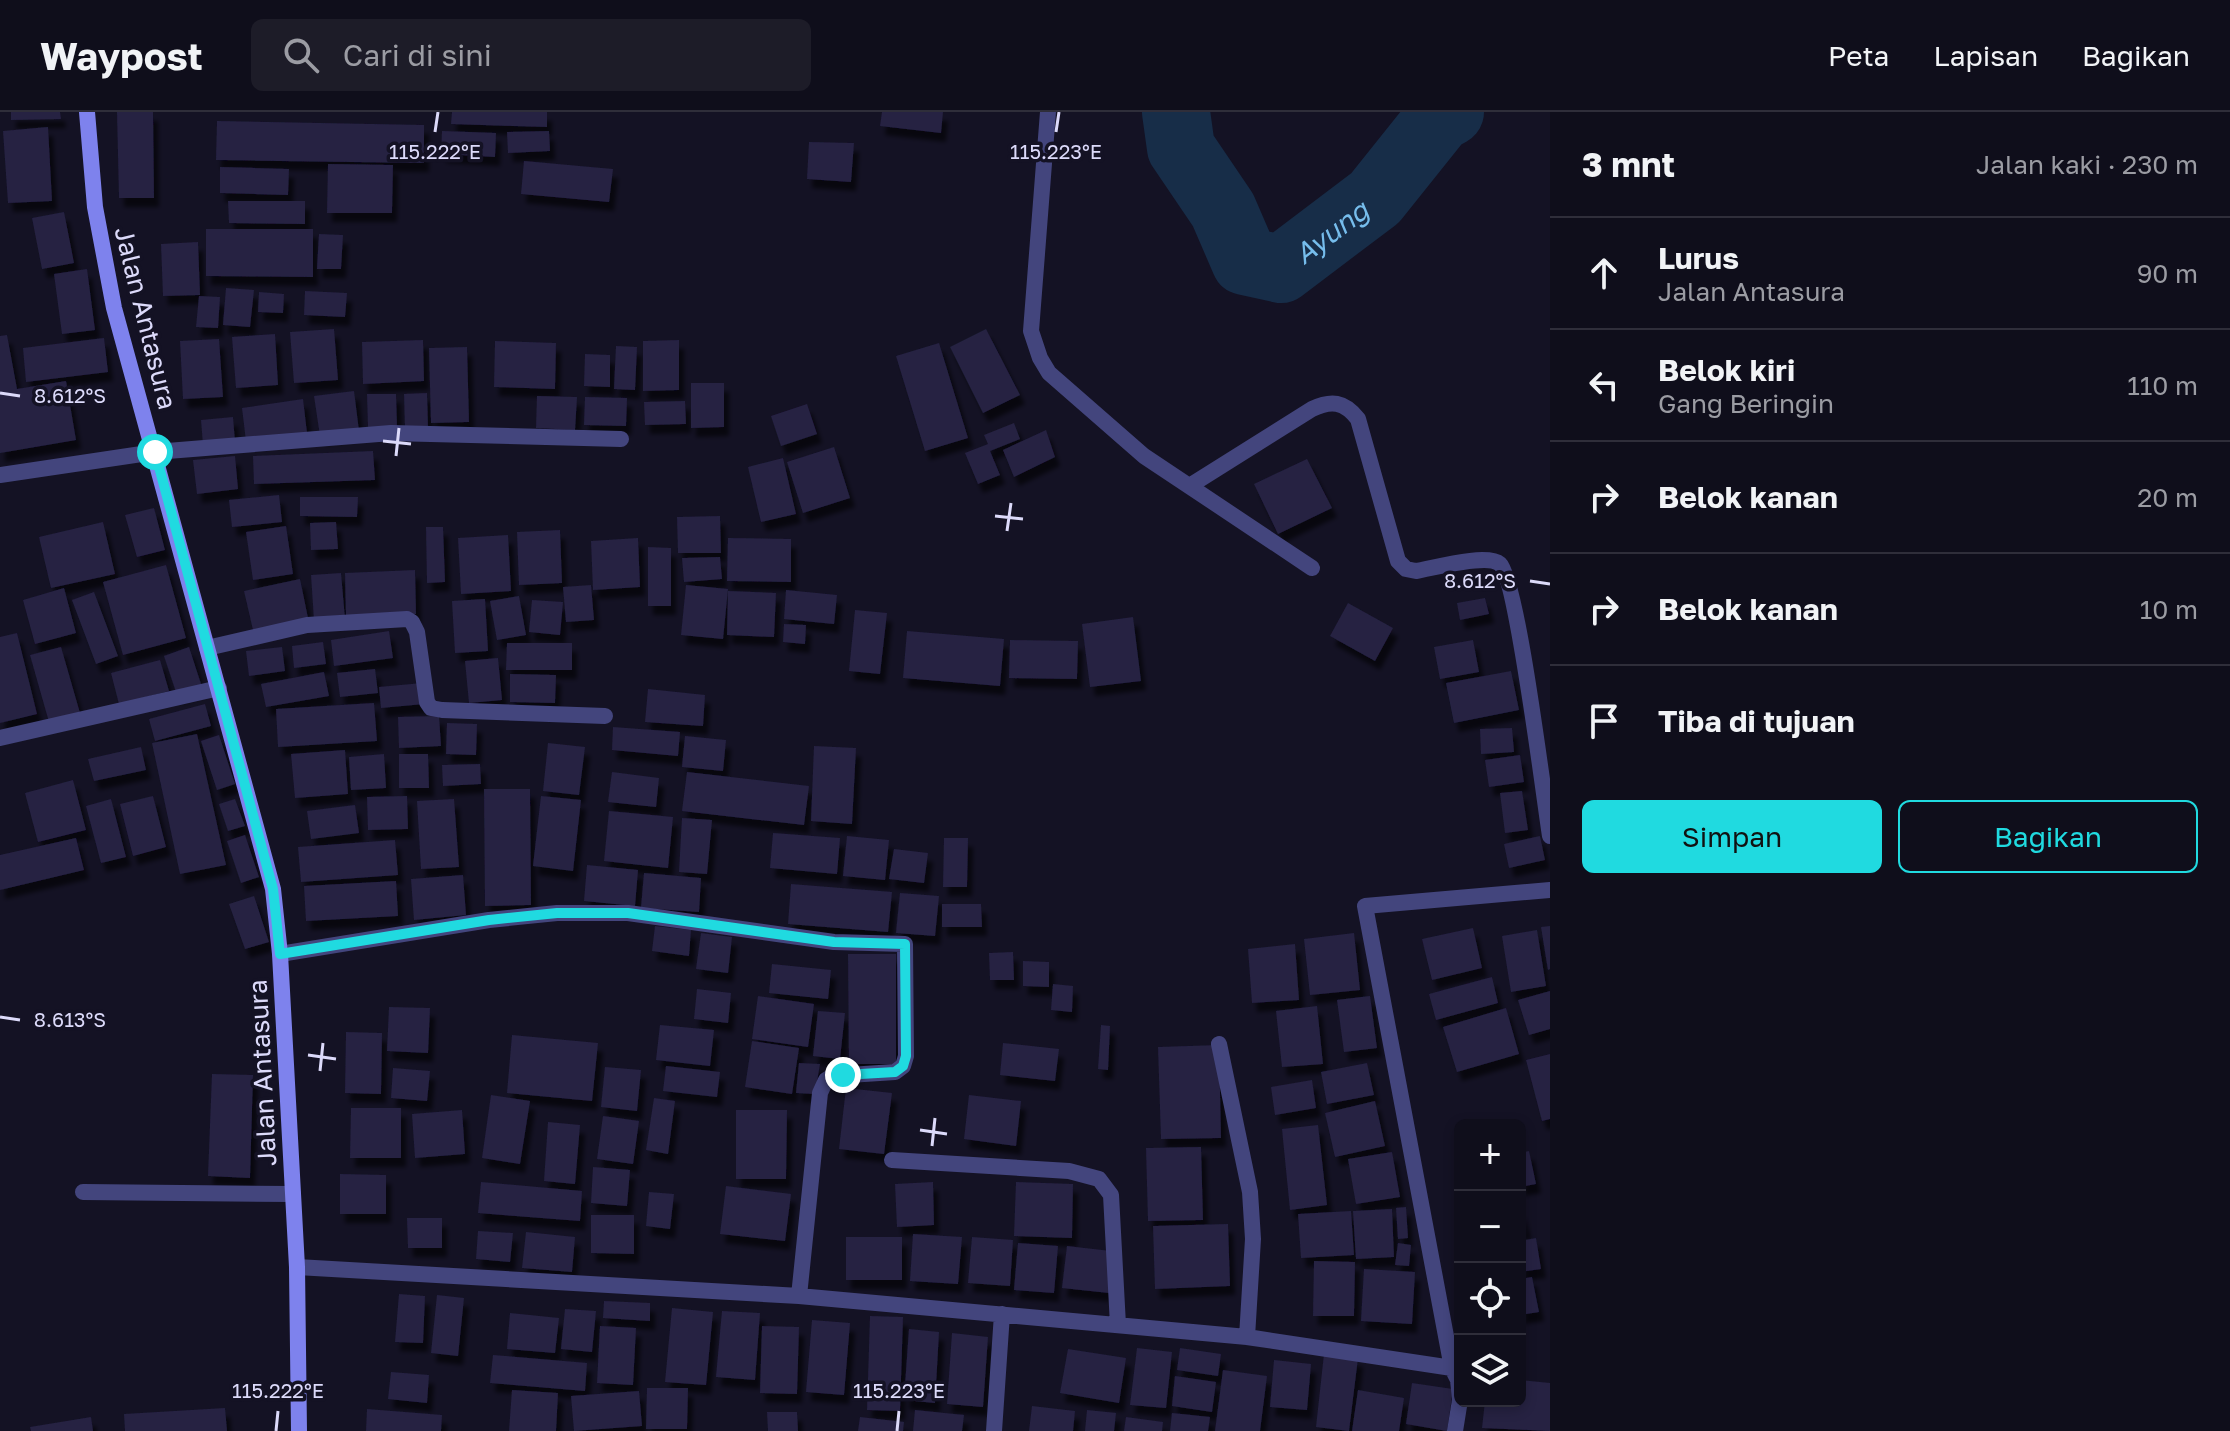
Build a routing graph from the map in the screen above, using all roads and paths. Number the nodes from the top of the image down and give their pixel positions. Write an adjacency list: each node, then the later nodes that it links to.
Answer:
1 (87, 112): 4 (main road, Jalan Antasura)
2 (1048, 112): 6 (street)
3 (621, 439): 4 (street)
4 (155, 452): 5 (street); 8 (main road, Jalan Antasura)
5 (0, 475)
6 (1191, 485): 7 (street); 12 (street)
7 (1312, 568)
8 (207, 648): 9 (main road, Jalan Antasura); 10 (street)
9 (219, 688): 11 (street); 14 (main road, Jalan Antasura)
10 (605, 716)
11 (0, 738)
12 (1550, 836)
13 (1550, 890): 24 (street)
14 (280, 954): 18 (main road, Jalan Antasura); 20 (street)
15 (1219, 1044): 23 (street)
16 (892, 1160): 22 (street)
17 (83, 1192): 18 (street)
18 (293, 1194): 19 (main road, Jalan Antasura)
19 (297, 1267): 20 (street); 27 (main road, Jalan Antasura)
20 (799, 1296): 21 (street)
21 (1002, 1314): 22 (street); 28 (street)
22 (1118, 1325): 23 (street)
23 (1247, 1337): 24 (street)
24 (1452, 1368): 25 (street)
25 (1454, 1372)
26 (1459, 1407): 29 (street)
27 (299, 1431)
28 (994, 1431)
29 (1455, 1431)

